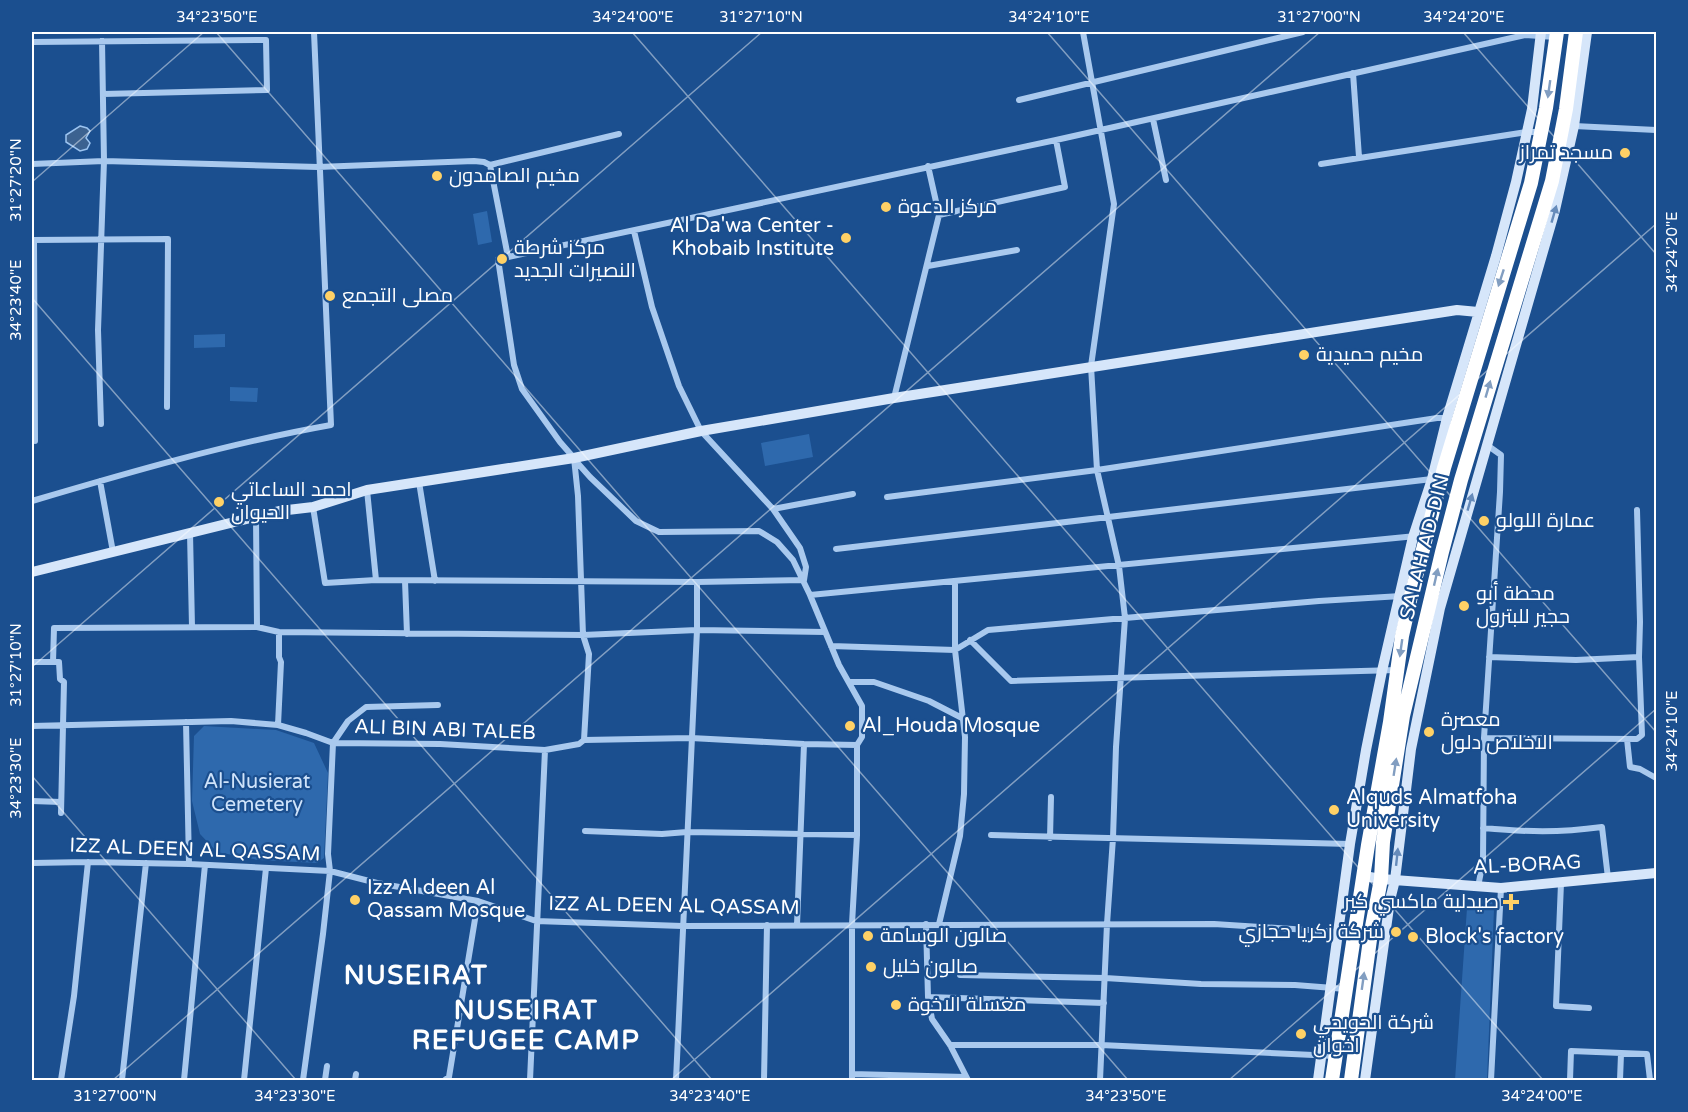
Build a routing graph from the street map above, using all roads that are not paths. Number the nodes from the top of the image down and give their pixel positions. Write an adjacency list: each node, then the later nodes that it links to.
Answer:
1 (314, 32): 28 (street)
2 (1083, 32): 11 (street)
3 (1303, 32): 11 (street)
4 (1576, 32): 132 (highway, SALAH AD-DIN, one-way to 4)
5 (1587, 32): 15 (main road)
6 (1534, 33): 7 (street); 10 (street); 18 (main road)
7 (1557, 34): 19 (highway, SALAH AD-DIN, one-way to 19)
8 (102, 41): 9 (street); 12 (street); 12 (street)
9 (32, 42)
10 (1353, 73): 14 (street); 22 (street)
11 (1091, 83): 13 (street); 16 (street)
12 (103, 94): 23 (street)
13 (1019, 100)
14 (1153, 119): 16 (street); 29 (street)
15 (1574, 126): 17 (street); 45 (main road, one-way to 15)
16 (1100, 130): 21 (street); 38 (street)
17 (1656, 130)
18 (1527, 132): 19 (street); 22 (street); 37 (main road)
19 (1542, 132): 61 (highway, SALAH AD-DIN, one-way to 61)
20 (619, 134): 26 (street)
21 (1056, 140): 27 (street); 30 (street)
22 (1359, 158): 25 (street)
23 (104, 161): 24 (street); 28 (street); 33 (street)
24 (32, 164)
25 (1321, 164)
26 (489, 165): 28 (street); 35 (street)
27 (928, 166): 30 (street); 31 (street)
28 (318, 167): 49 (street)
29 (1166, 180)
30 (939, 215): 36 (street)
31 (634, 231): 35 (street); 43 (street)
32 (33, 240): 33 (street); 44 (street)
33 (100, 240): 40 (street); 42 (street)
34 (1017, 250): 36 (street)
35 (508, 257): 46 (street)
36 (928, 266): 39 (street)
37 (1478, 312): 38 (main road); 41 (main road)
38 (1091, 366): 39 (main road); 47 (street)
39 (894, 398): 43 (main road)
40 (167, 407)
41 (1447, 418): 47 (street); 48 (main road)
42 (101, 424)
43 (701, 431): 46 (main road); 56 (street)
44 (35, 441)
45 (1486, 446): 86 (street); 132 (main road, one-way to 45)
46 (574, 458): 50 (main road); 67 (street); 70 (street)
47 (1097, 470): 53 (street); 59 (street)
48 (1432, 479): 59 (street); 61 (main road)
49 (100, 480): 54 (street); 63 (street)
50 (419, 482): 51 (main road); 69 (street)
51 (367, 490): 55 (main road); 66 (street)
52 (853, 494): 56 (street)
53 (887, 497)
54 (32, 501)
55 (312, 507): 58 (main road); 66 (street)
56 (772, 509): 67 (street)
57 (1637, 510): 87 (street)
58 (256, 517): 60 (main road); 77 (street)
59 (1109, 518): 62 (street); 64 (street)
60 (190, 532): 63 (main road); 76 (street)
61 (1420, 536): 64 (street); 74 (highway, SALAH AD-DIN)
62 (836, 549)
63 (112, 552): 65 (main road)
64 (1119, 566): 72 (street); 75 (street)
65 (32, 572)
66 (376, 580): 68 (street)
67 (804, 580): 71 (street); 73 (street)
68 (405, 581): 69 (street); 81 (street)
69 (435, 581): 70 (street)
70 (580, 581): 71 (street); 82 (street)
71 (697, 582): 78 (street)
72 (956, 582): 73 (street); 85 (street)
73 (810, 595): 80 (street)
74 (1405, 596): 75 (street); 90 (main road); 91 (highway, SALAH AD-DIN, one-way to 91)
75 (1125, 618): 83 (street); 92 (street)
76 (192, 627): 77 (street); 89 (street)
77 (257, 627): 79 (street)
78 (697, 630): 80 (street); 82 (street); 100 (street)
79 (279, 632): 81 (street); 97 (street)
80 (825, 632): 84 (street)
81 (408, 634): 82 (street)
82 (583, 635): 103 (street)
83 (970, 640): 85 (street); 92 (street)
84 (831, 646): 85 (street); 93 (street)
85 (955, 650): 95 (street)
86 (1489, 657): 87 (street); 101 (street)
87 (1639, 657): 102 (street)
88 (32, 662): 89 (street)
89 (53, 662): 99 (street)
90 (1382, 670): 91 (street); 92 (street); 121 (main road)
91 (1397, 670): 130 (highway, SALAH AD-DIN)
92 (1121, 677): 120 (street)
93 (849, 682): 95 (street); 106 (street)
94 (438, 705): 104 (street)
95 (962, 717): 140 (street)
96 (186, 722): 97 (street, ALI BIN ABI TALEB); 99 (street, ALI BIN ABI TALEB); 125 (street)
97 (278, 725): 104 (street, ALI BIN ABI TALEB)
98 (32, 726): 99 (street, ALI BIN ABI TALEB)
99 (62, 726): 111 (street)
100 (691, 738): 103 (street, ALI BIN ABI TALEB); 105 (street, ALI BIN ABI TALEB); 115 (street)
101 (1484, 738): 102 (street); 113 (street)
102 (1627, 739): 108 (street)
103 (584, 740): 107 (street, ALI BIN ABI TALEB)
104 (333, 743): 107 (street, ALI BIN ABI TALEB); 128 (street)
105 (804, 744): 106 (street, ALI BIN ABI TALEB); 116 (street)
106 (857, 744): 117 (street)
107 (545, 750): 137 (street)
108 (1656, 778)
109 (1051, 797): 119 (street)
110 (32, 801): 111 (street)
111 (61, 801): 112 (street)
112 (61, 813)
113 (1483, 828): 131 (street); 134 (street)
114 (585, 831): 115 (street)
115 (687, 832): 116 (street); 143 (street)
116 (802, 835): 117 (street); 142 (street)
117 (857, 835): 138 (street)
118 (991, 835): 119 (street)
119 (1050, 838): 120 (street)
120 (1113, 838): 121 (street); 141 (street)
121 (1350, 844): 145 (main road)
122 (88, 862): 123 (street, IZZ AL DEEN AL QASSAM); 124 (street, IZZ AL DEEN AL QASSAM); 161 (street)
123 (32, 863)
124 (146, 863): 125 (street, IZZ AL DEEN AL QASSAM); 162 (street)
125 (189, 864): 126 (street, IZZ AL DEEN AL QASSAM)
126 (205, 865): 127 (street, IZZ AL DEEN AL QASSAM); 163 (street)
127 (266, 868): 128 (street, IZZ AL DEEN AL QASSAM); 164 (street)
128 (330, 871): 136 (street, IZZ AL DEEN AL QASSAM); 165 (street)
129 (1656, 873): 131 (main road, AL-BORAG)
130 (1364, 876): 132 (main road, AL-BORAG); 146 (highway, SALAH AD-DIN)
131 (1608, 879): 133 (main road, AL-BORAG)
132 (1388, 880): 134 (main road, AL-BORAG); 174 (highway, SALAH AD-DIN, one-way to 132); 175 (main road)
133 (1562, 883): 135 (main road, AL-BORAG); 152 (street)
134 (1478, 887): 135 (main road, AL-BORAG)
135 (1501, 888): 176 (street)
136 (478, 901): 137 (street, IZZ AL DEEN AL QASSAM); 167 (street)
137 (536, 921): 143 (street, IZZ AL DEEN AL QASSAM); 168 (street)
138 (852, 924): 139 (street, IZZ AL DEEN AL QASSAM); 142 (street, IZZ AL DEEN AL QASSAM); 159 (street)
139 (926, 924): 140 (street, IZZ AL DEEN AL QASSAM); 150 (street)
140 (939, 924): 141 (street, IZZ AL DEEN AL QASSAM)
141 (1107, 924): 145 (street, IZZ AL DEEN AL QASSAM); 148 (street)
142 (797, 925): 144 (street, IZZ AL DEEN AL QASSAM)
143 (682, 926): 144 (street, IZZ AL DEEN AL QASSAM); 169 (street)
144 (767, 926): 170 (street)
145 (1338, 932): 146 (street, IZZ AL DEEN AL QASSAM); 149 (main road)
146 (1355, 933): 149 (highway, SALAH AD-DIN)
147 (960, 975): 148 (street)
148 (1105, 978): 149 (street); 151 (street)
149 (1339, 988): 156 (main road); 157 (highway, SALAH AD-DIN)
150 (928, 997): 151 (street); 153 (street)
151 (1104, 1003): 154 (street)
152 (1589, 1008)
153 (950, 1045): 154 (street); 160 (street)
154 (1101, 1046): 156 (street); 171 (street)
155 (1621, 1054): 177 (street); 178 (street); 179 (street)
156 (1322, 1056): 157 (street); 172 (main road)
157 (1336, 1056): 173 (highway, SALAH AD-DIN)
158 (327, 1066): 166 (street)
159 (852, 1077): 160 (street)
160 (967, 1079)
161 (61, 1080)
162 (122, 1080)
163 (184, 1080)
164 (244, 1080)
165 (303, 1080)
166 (325, 1080)
167 (445, 1080)
168 (530, 1080)
169 (676, 1080)
170 (764, 1080)
171 (1100, 1080)
172 (1318, 1080)
173 (1332, 1080)
174 (1351, 1080)
175 (1365, 1080)
176 (1491, 1080)
177 (1570, 1080)
178 (1620, 1080)
179 (1650, 1080)

